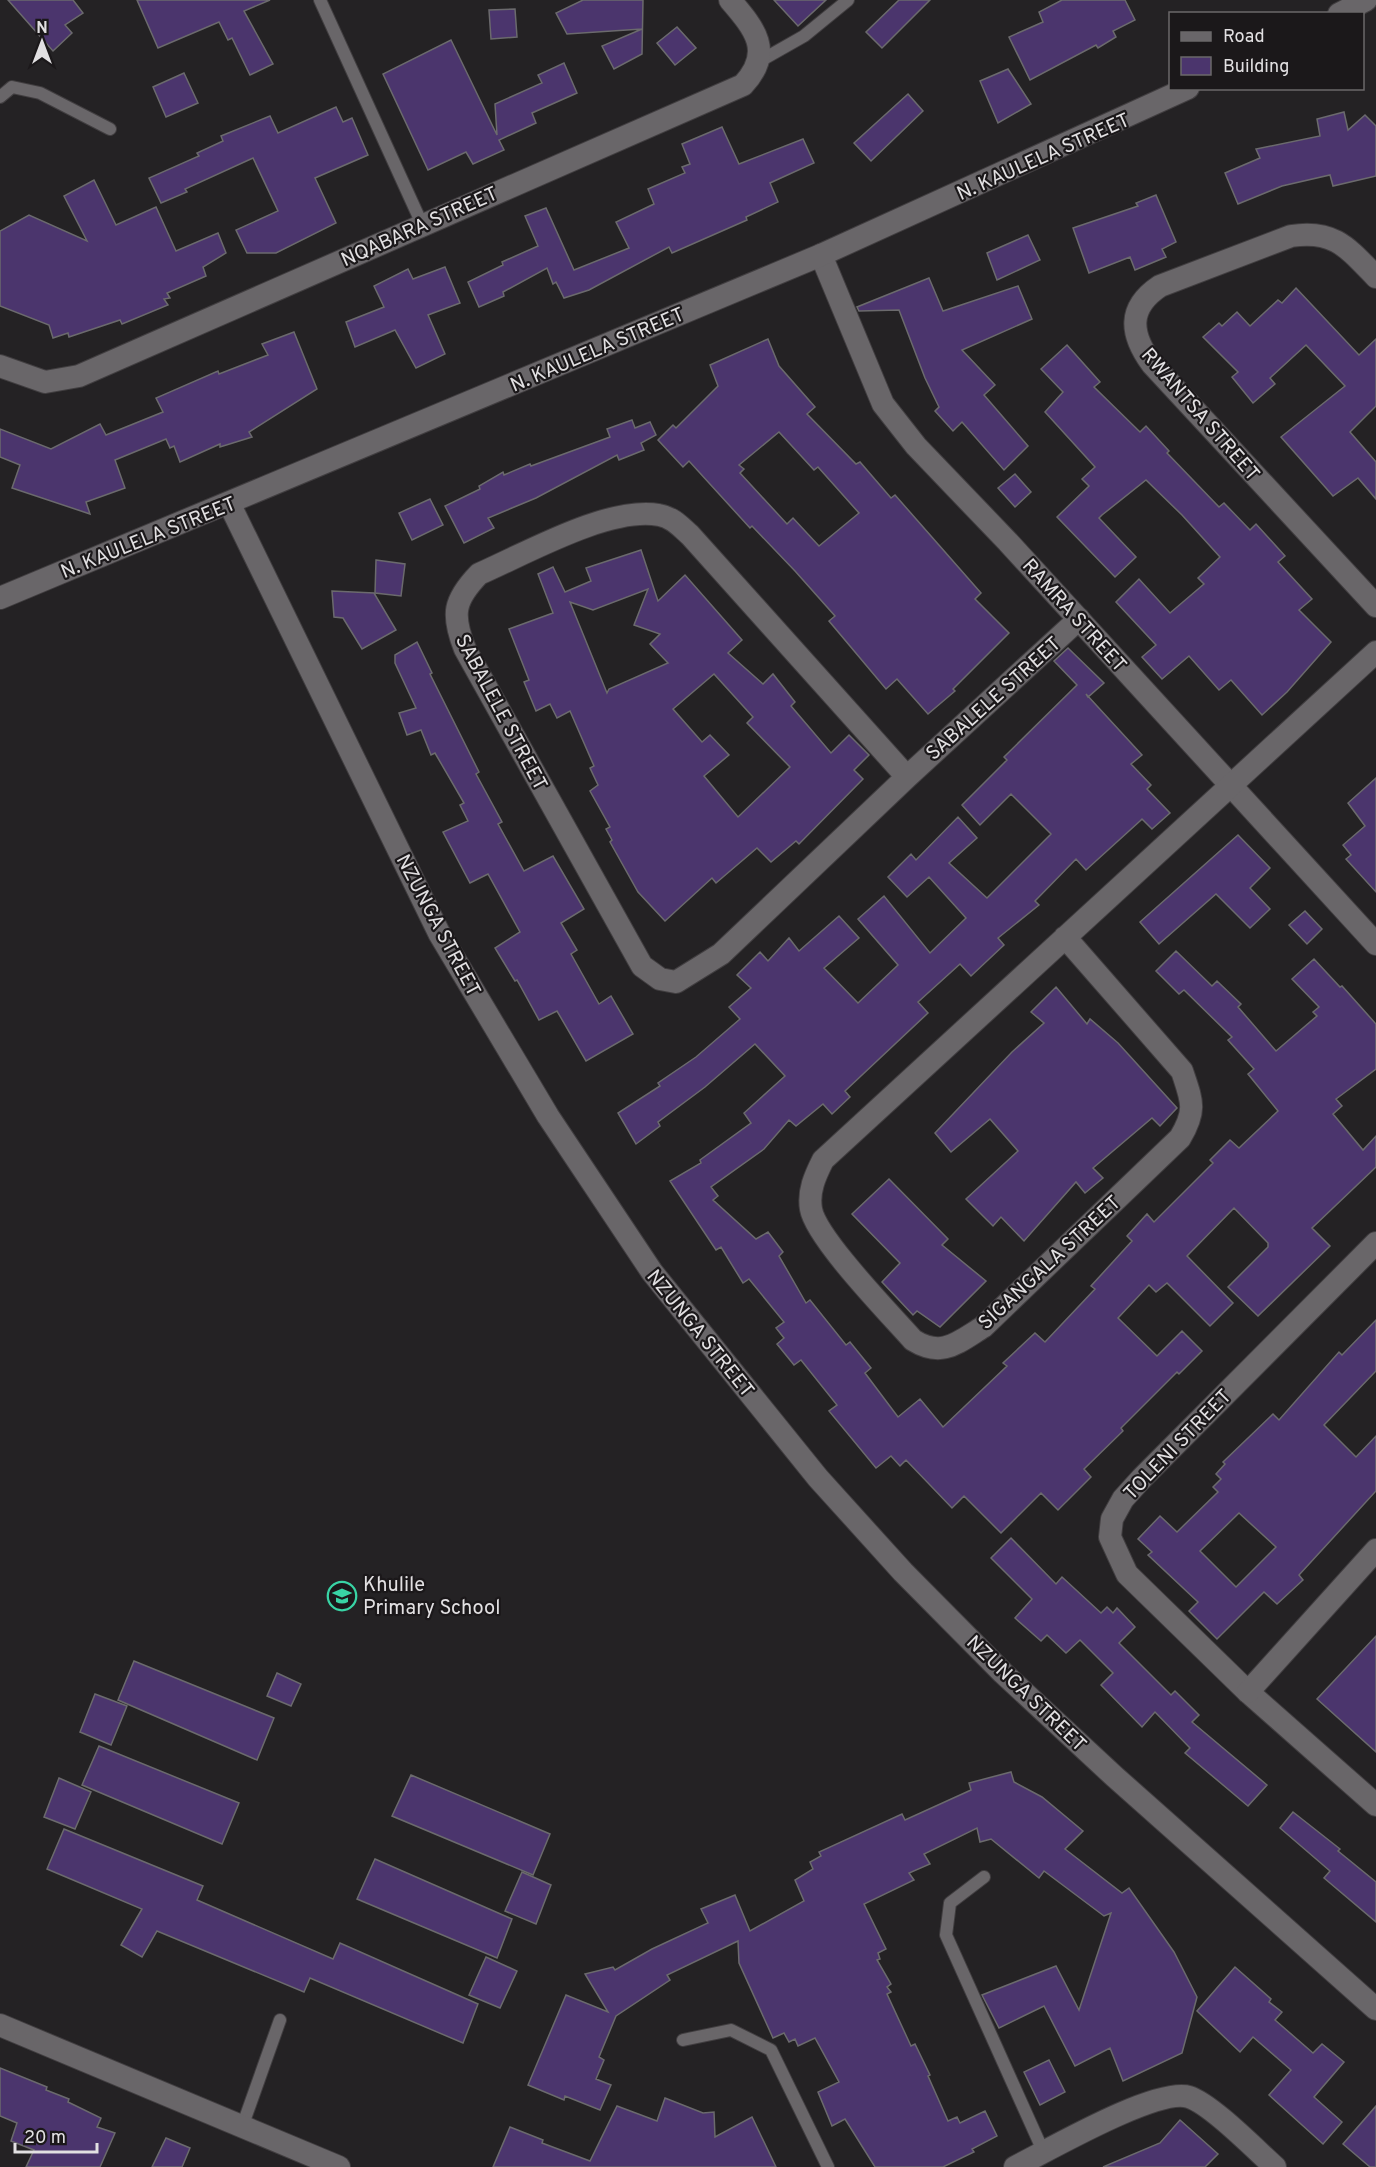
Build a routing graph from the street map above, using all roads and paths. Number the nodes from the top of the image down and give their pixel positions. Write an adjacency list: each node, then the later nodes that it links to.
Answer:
1 (320, 0): 10 (lane)
2 (730, 0): 6 (street)
3 (848, 0): 6 (lane)
4 (1366, 0): 5 (street)
5 (1343, 12)
6 (760, 61): 10 (street, NQABARA STREET)
7 (1184, 90): 11 (street, N. KAULELA STREET)
8 (0, 97): 9 (lane)
9 (110, 129)
10 (422, 224): 13 (street, NQABARA STREET)
11 (821, 255): 14 (street, N. KAULELA STREET); 17 (street, RAMRA STREET)
12 (1376, 277): 16 (street, RWANTSA STREET)
13 (0, 366)
14 (230, 503): 15 (street, N. KAULELA STREET); 28 (street, NZUNGA STREET)
15 (0, 598)
16 (1376, 606)
17 (1079, 619): 19 (street, SABALELE STREET); 20 (street, RAMRA STREET)
18 (1376, 652): 20 (street)
19 (907, 777): 19 (street, SABALELE STREET)
20 (1230, 787): 21 (street, SIGANGALA STREET); 22 (street, RAMRA STREET)
21 (1065, 937): 21 (street, SIGANGALA STREET)
22 (1376, 944)
23 (1376, 1243): 25 (street, TOLENI STREET)
24 (1376, 1550): 25 (street)
25 (1248, 1692): 26 (street, TOLENI STREET)
26 (1376, 1805)
27 (984, 1877): 33 (lane)
28 (1376, 2009)
29 (280, 2020): 32 (lane)
30 (0, 2025): 32 (street)
31 (683, 2040): 35 (lane)
32 (243, 2127): 34 (street)
33 (1044, 2153): 36 (street); 37 (street)
34 (339, 2167)
35 (828, 2167)
36 (1016, 2167)
37 (1275, 2167)

